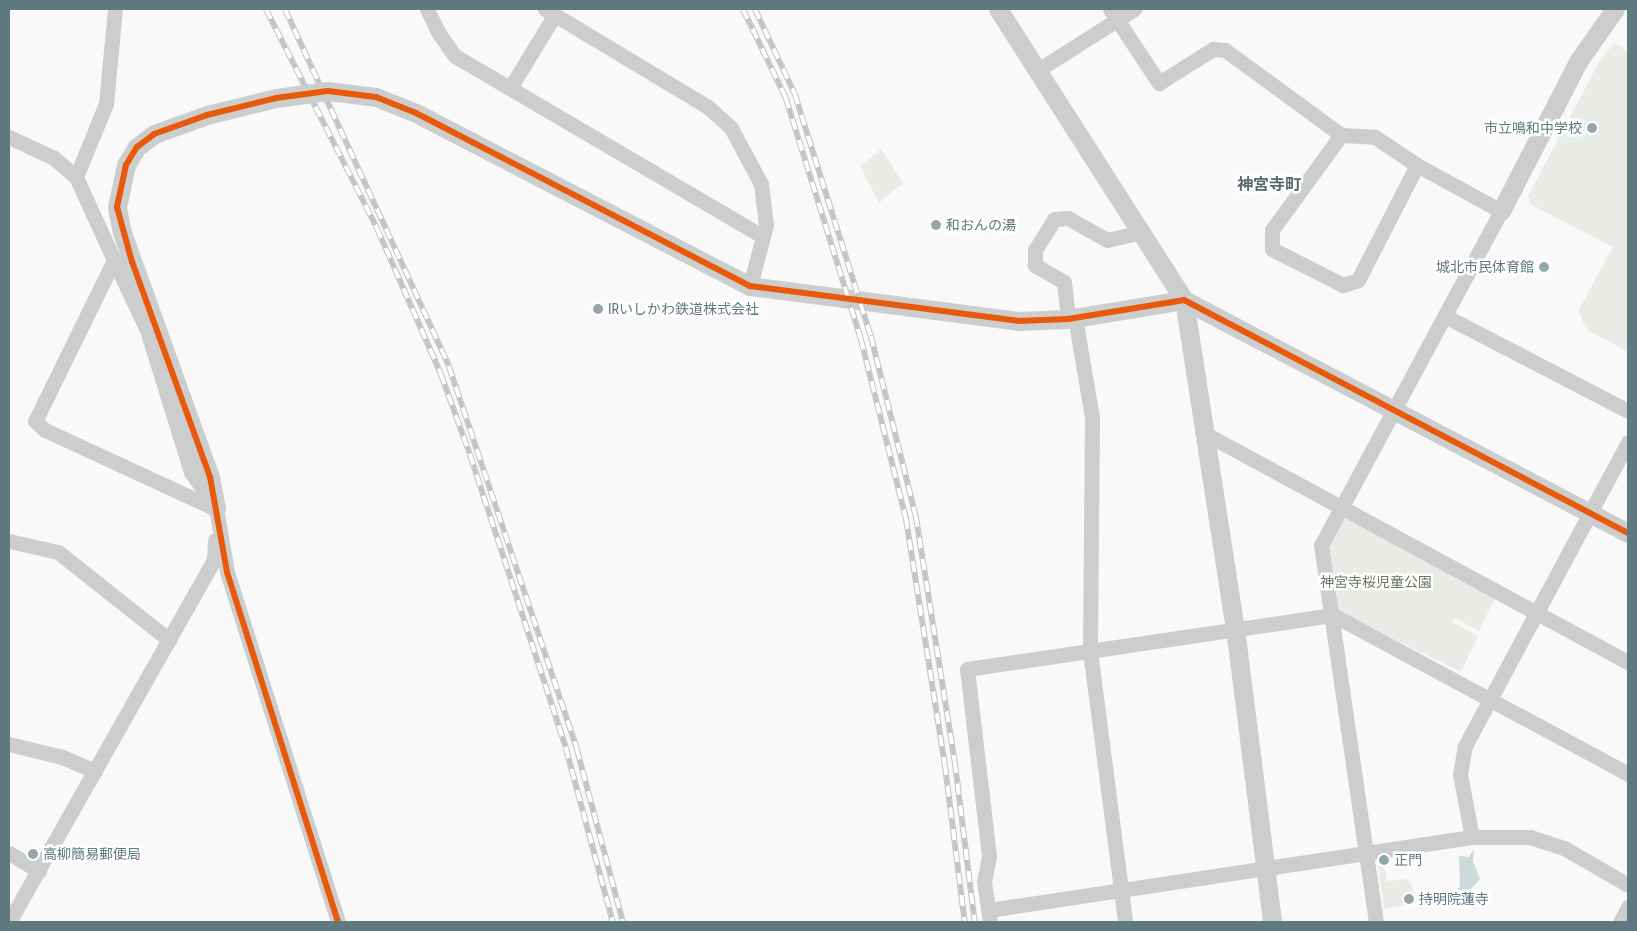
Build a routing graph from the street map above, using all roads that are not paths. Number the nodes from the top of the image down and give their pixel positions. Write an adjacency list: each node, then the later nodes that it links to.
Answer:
1 (115, 9): 13 (street)
2 (427, 9): 9 (street)
3 (998, 9): 8 (street)
4 (1134, 9): 7 (street)
5 (1615, 9): 14 (street)
6 (550, 12): 9 (street); 16 (street)
7 (1114, 15): 8 (street); 10 (street)
8 (1038, 70): 15 (street)
9 (510, 88): 16 (street)
10 (1341, 135): 12 (street); 12 (street)
11 (9, 137): 13 (street)
12 (1417, 165): 14 (street)
13 (76, 177): 17 (street)
14 (1501, 211): 20 (street)
15 (1143, 232): 19 (street); 21 (street)
16 (763, 237): 18 (street)
17 (114, 260): 26 (street); 26 (street)
18 (750, 286): 21 (street); 26 (street, bridge)
19 (1184, 300): 21 (street); 22 (street); 24 (street)
20 (1445, 316): 22 (street); 23 (street)
21 (1072, 318): 35 (street)
22 (1394, 410): 27 (street); 28 (street)
23 (1628, 411)
24 (1202, 432): 27 (street); 33 (street)
25 (1628, 442): 28 (street)
26 (216, 508): 34 (street); 51 (street)
27 (1341, 508): 31 (street); 32 (street)
28 (1591, 513): 29 (street); 31 (street)
29 (1628, 533)
30 (9, 540): 34 (street)
31 (1537, 612): 36 (street); 37 (street)
32 (1333, 615): 33 (street); 37 (street); 43 (street)
33 (1235, 628): 35 (street); 44 (street)
34 (169, 640): 39 (street)
35 (1090, 651): 47 (street); 49 (street)
36 (1628, 662)
37 (1490, 698): 40 (street); 41 (street)
38 (9, 744): 39 (street)
39 (95, 771): 45 (street)
40 (1628, 774)
41 (1472, 837): 43 (street); 46 (street)
42 (9, 853): 45 (street)
43 (1367, 855): 44 (street); 54 (street)
44 (1266, 869): 47 (street); 53 (street)
45 (39, 871): 50 (street)
46 (1628, 885)
47 (1121, 891): 49 (street); 52 (street)
48 (1628, 907): 55 (street)
49 (989, 916)
50 (9, 922)
51 (338, 922)
52 (1125, 922)
53 (1272, 922)
54 (1376, 922)
55 (1620, 922)

